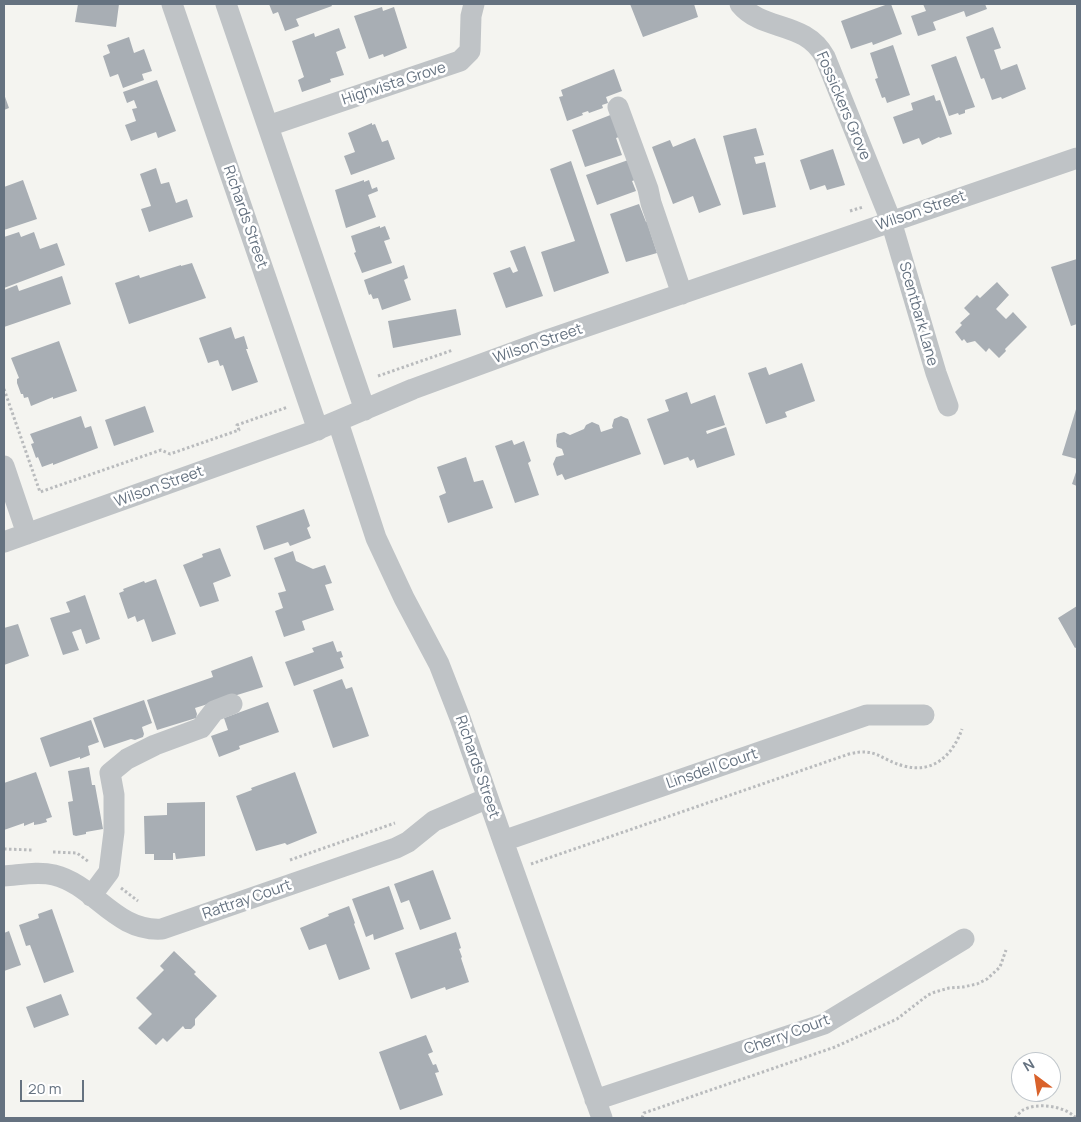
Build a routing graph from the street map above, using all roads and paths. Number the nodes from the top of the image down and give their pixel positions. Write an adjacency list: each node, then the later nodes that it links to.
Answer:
1 (172, 4): 15 (street, Richards Street)
2 (226, 4): 6 (street)
3 (474, 4): 6 (street, Highvista Grove)
4 (740, 4): 8 (street, Fossickers Grove)
5 (618, 107): 9 (street)
6 (268, 126): 12 (street)
7 (1077, 158): 8 (street, Wilson Street)
8 (891, 222): 9 (street, Wilson Street); 11 (street, Scentbark Lane)
9 (682, 294): 12 (street, Wilson Street)
10 (4, 389): 14 (path)
11 (948, 406)
12 (365, 410): 13 (street, Wilson Street)
13 (338, 422): 15 (street, Wilson Street); 22 (street, Richards Street)
14 (239, 430)
15 (318, 430): 17 (street, Wilson Street)
16 (4, 466): 17 (street)
17 (27, 534): 18 (street, Wilson Street)
18 (4, 542)
19 (232, 704): 30 (street)
20 (924, 716): 24 (street, Linsdell Court)
21 (962, 729): 29 (path)
22 (488, 798): 24 (street, Richards Street); 32 (street, Rattray Court)
23 (399, 822): 28 (path)
24 (502, 841): 29 (street, Richards Street)
25 (4, 849): 26 (path)
26 (41, 851)
27 (50, 851): 30 (path)
28 (286, 862)
29 (513, 870): 35 (street, Richards Street)
30 (106, 875): 32 (street); 33 (path)
31 (4, 876): 32 (street, Rattray Court)
32 (91, 896)
33 (142, 904)
34 (964, 939): 35 (street, Cherry Court)
35 (599, 1109)
36 (1014, 1118): 37 (path)
37 (1076, 1118)

